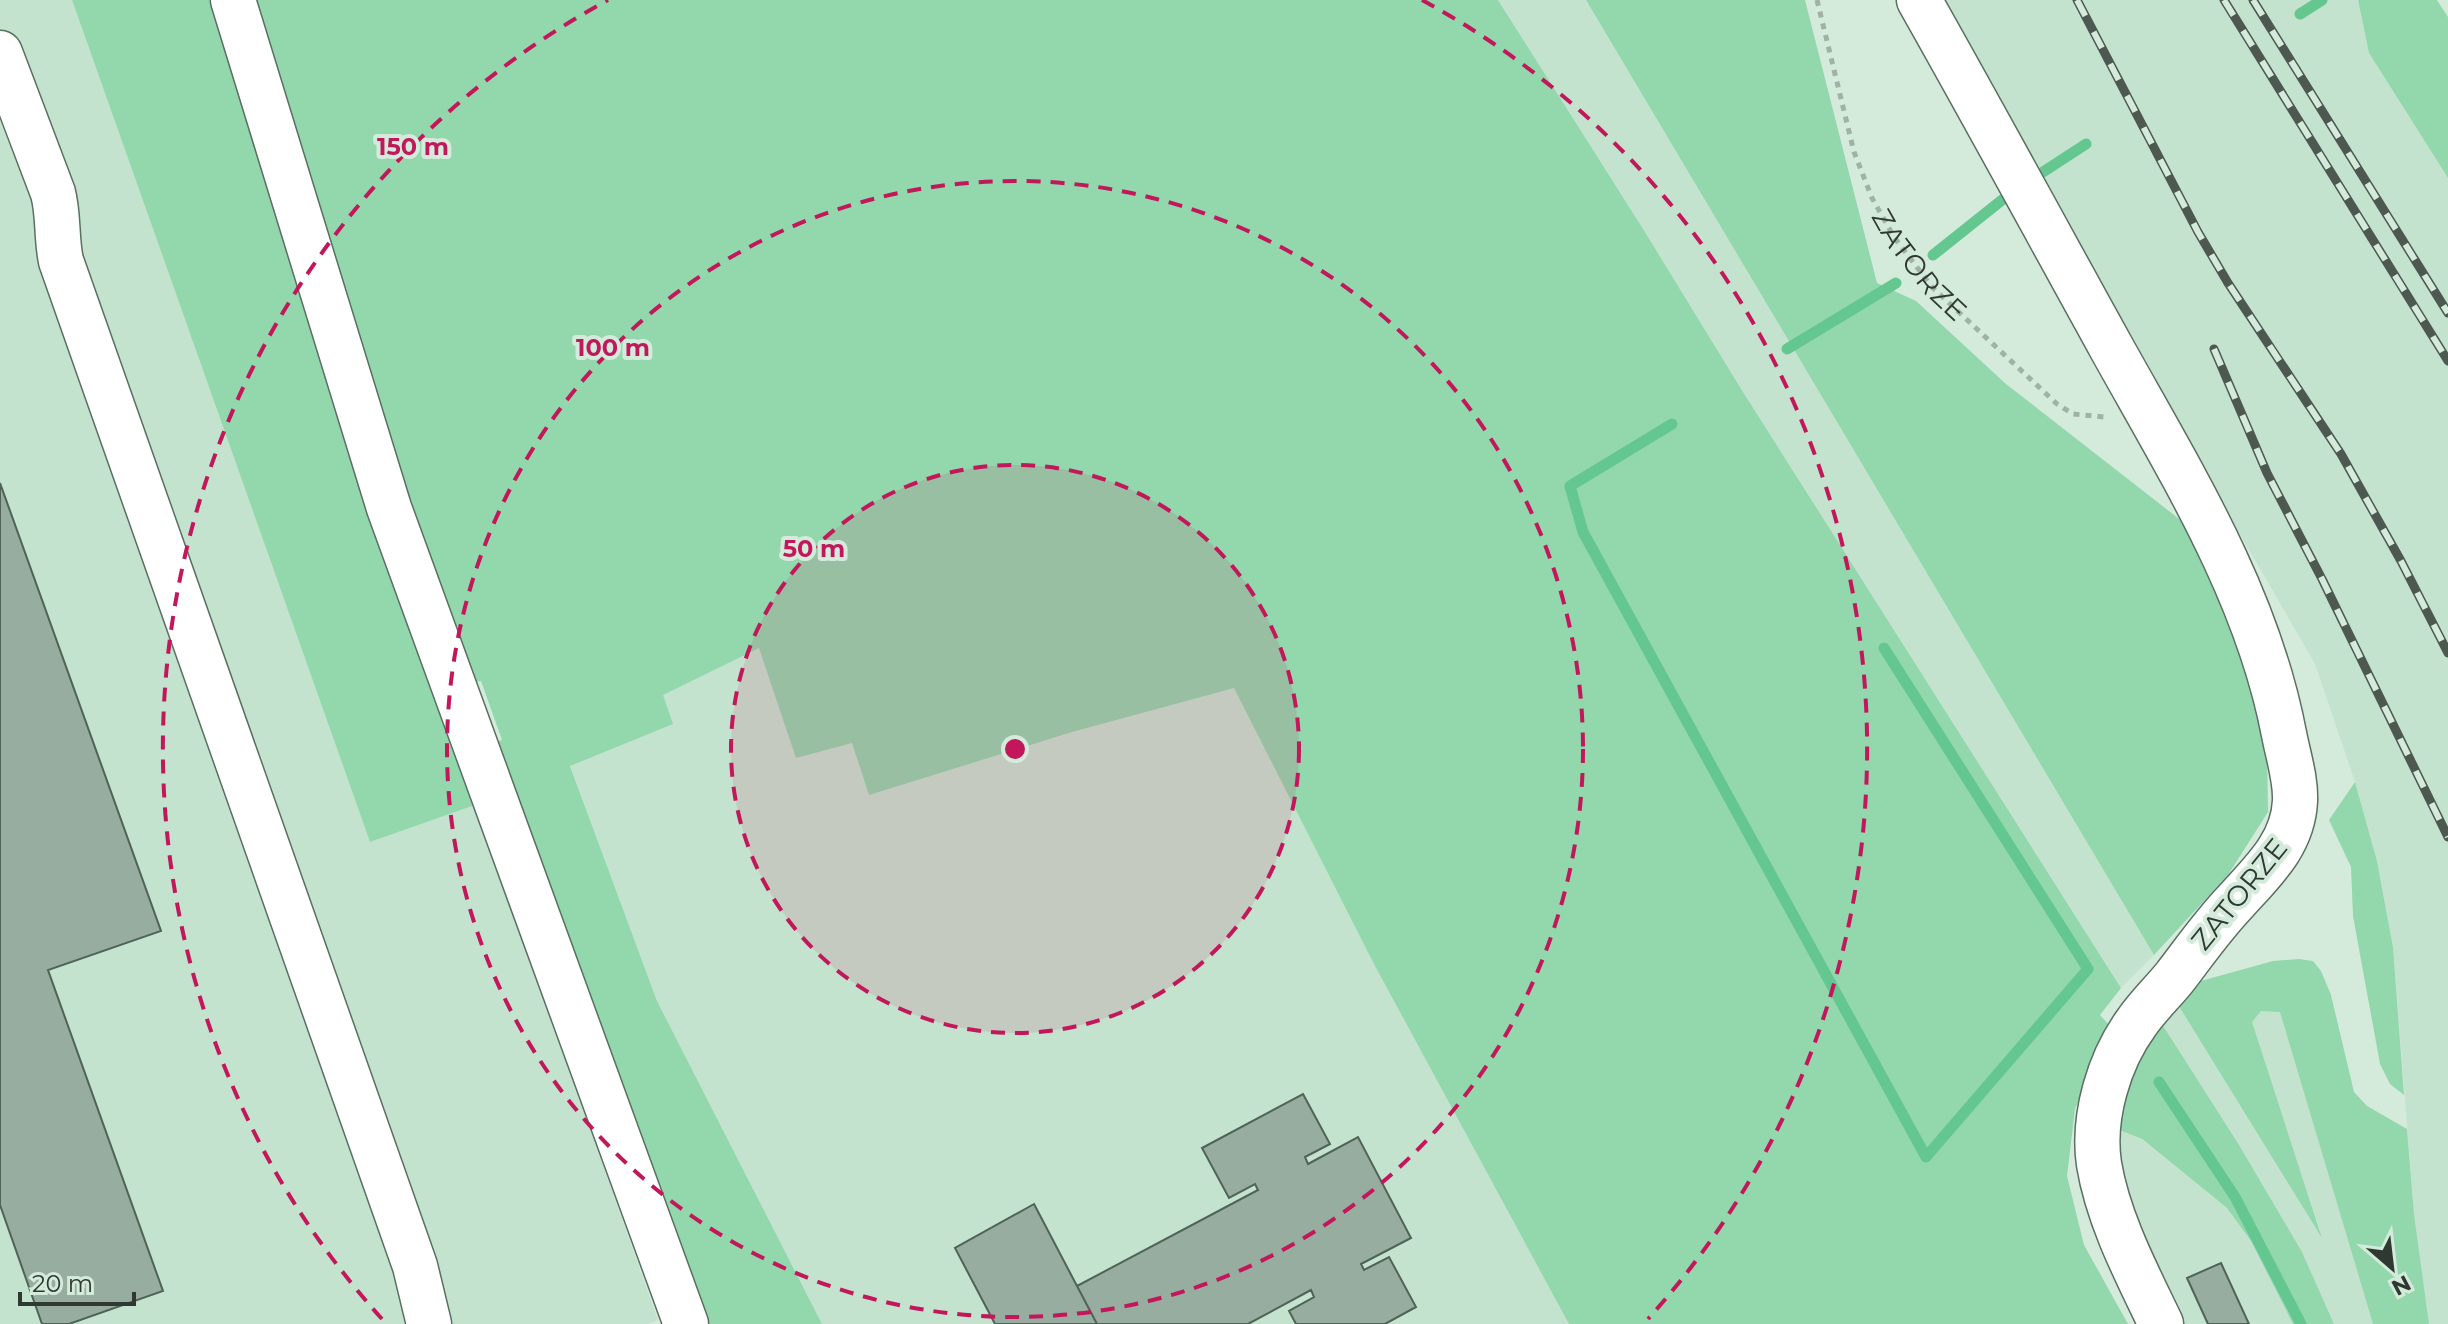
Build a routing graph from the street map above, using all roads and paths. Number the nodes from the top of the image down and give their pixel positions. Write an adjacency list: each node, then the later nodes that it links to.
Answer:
1 (233, 0): 7 (street)
2 (1817, 0): 5 (path, ZATORZE)
3 (1919, 0): 5 (street, ZATORZE)
4 (0, 53): 6 (street)
5 (2145, 409): 8 (street, ZATORZE)
6 (429, 1324)
7 (686, 1324)
8 (2161, 1324)

